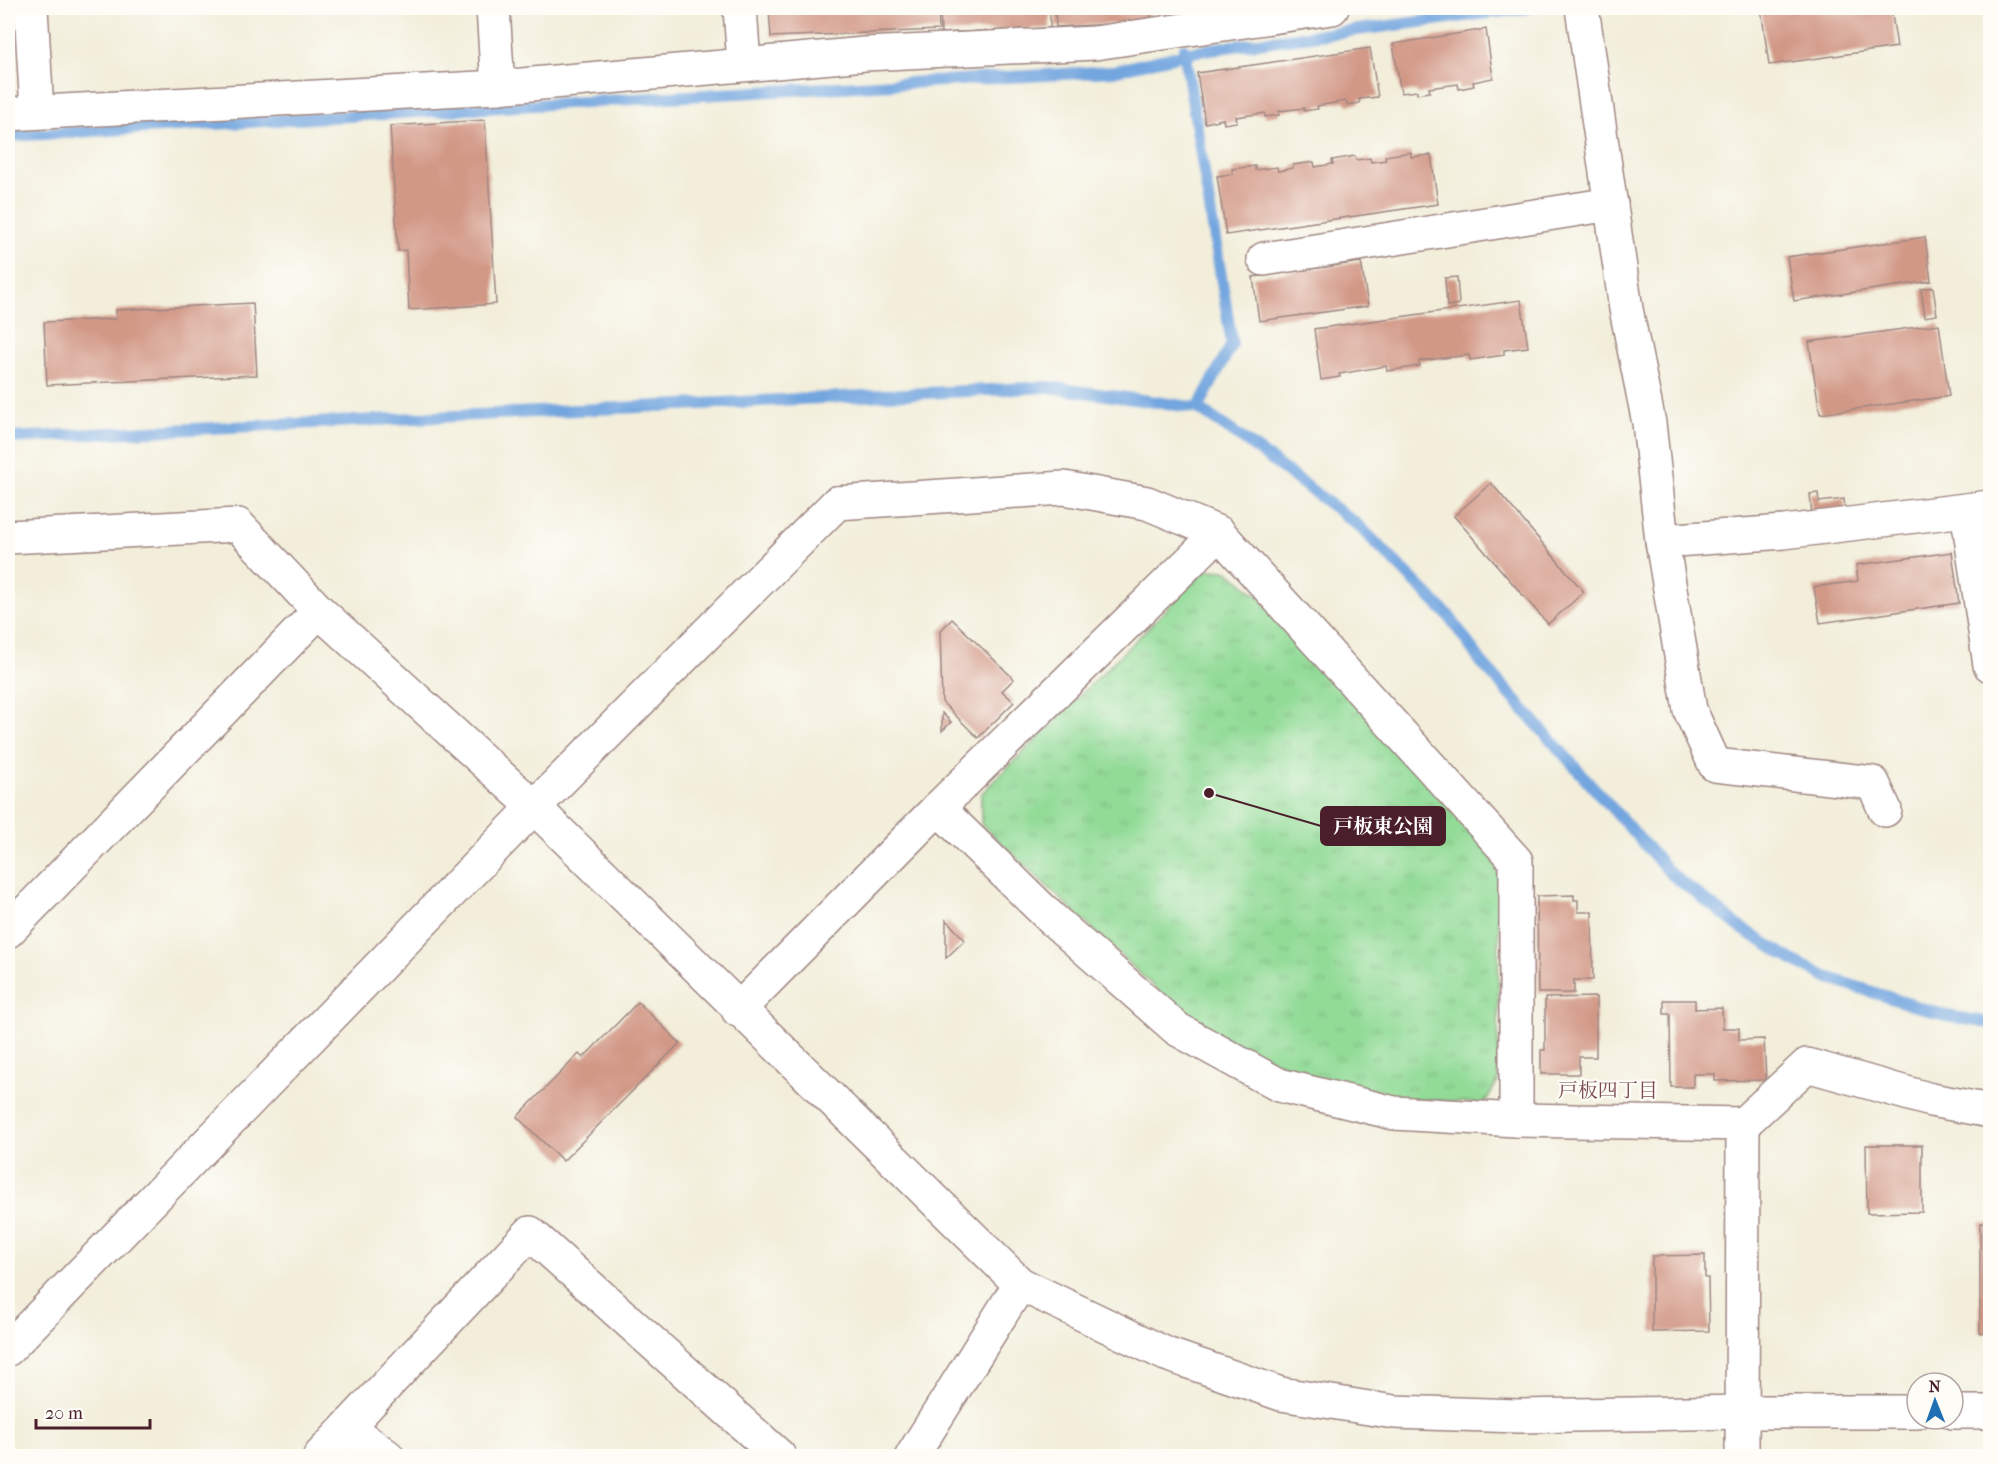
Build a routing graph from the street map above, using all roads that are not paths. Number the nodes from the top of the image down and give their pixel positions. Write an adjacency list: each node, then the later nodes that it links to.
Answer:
1 (31, 8): 8 (street)
2 (493, 8): 7 (street)
3 (740, 8): 6 (street)
4 (1332, 8): 6 (street)
5 (1583, 10): 9 (street)
6 (744, 63): 7 (street)
7 (498, 87): 8 (street)
8 (22, 113)
9 (1611, 204): 10 (street); 14 (street)
10 (1264, 259)
11 (1979, 508): 14 (street); 16 (street)
12 (1219, 533): 17 (street); 18 (street); 23 (street)
13 (8, 537): 15 (street)
14 (1662, 541): 19 (street)
15 (319, 611): 17 (street); 20 (street)
16 (1990, 665)
17 (534, 807): 21 (street); 26 (street)
18 (938, 808): 21 (street); 23 (street)
19 (1885, 810)
20 (8, 931)
21 (738, 1010): 25 (street)
22 (1990, 1110): 24 (street)
23 (1516, 1120): 24 (street)
24 (1743, 1124): 27 (street)
25 (1020, 1284): 27 (street); 35 (street)
26 (8, 1349)
27 (1743, 1412): 28 (street); 36 (street)
28 (1905, 1412)
29 (1965, 1412): 30 (street)
30 (1990, 1412)
31 (348, 1428): 32 (street); 33 (street); 34 (street)
32 (320, 1456)
33 (387, 1456)
34 (779, 1456)
35 (912, 1456)
36 (1742, 1456)

